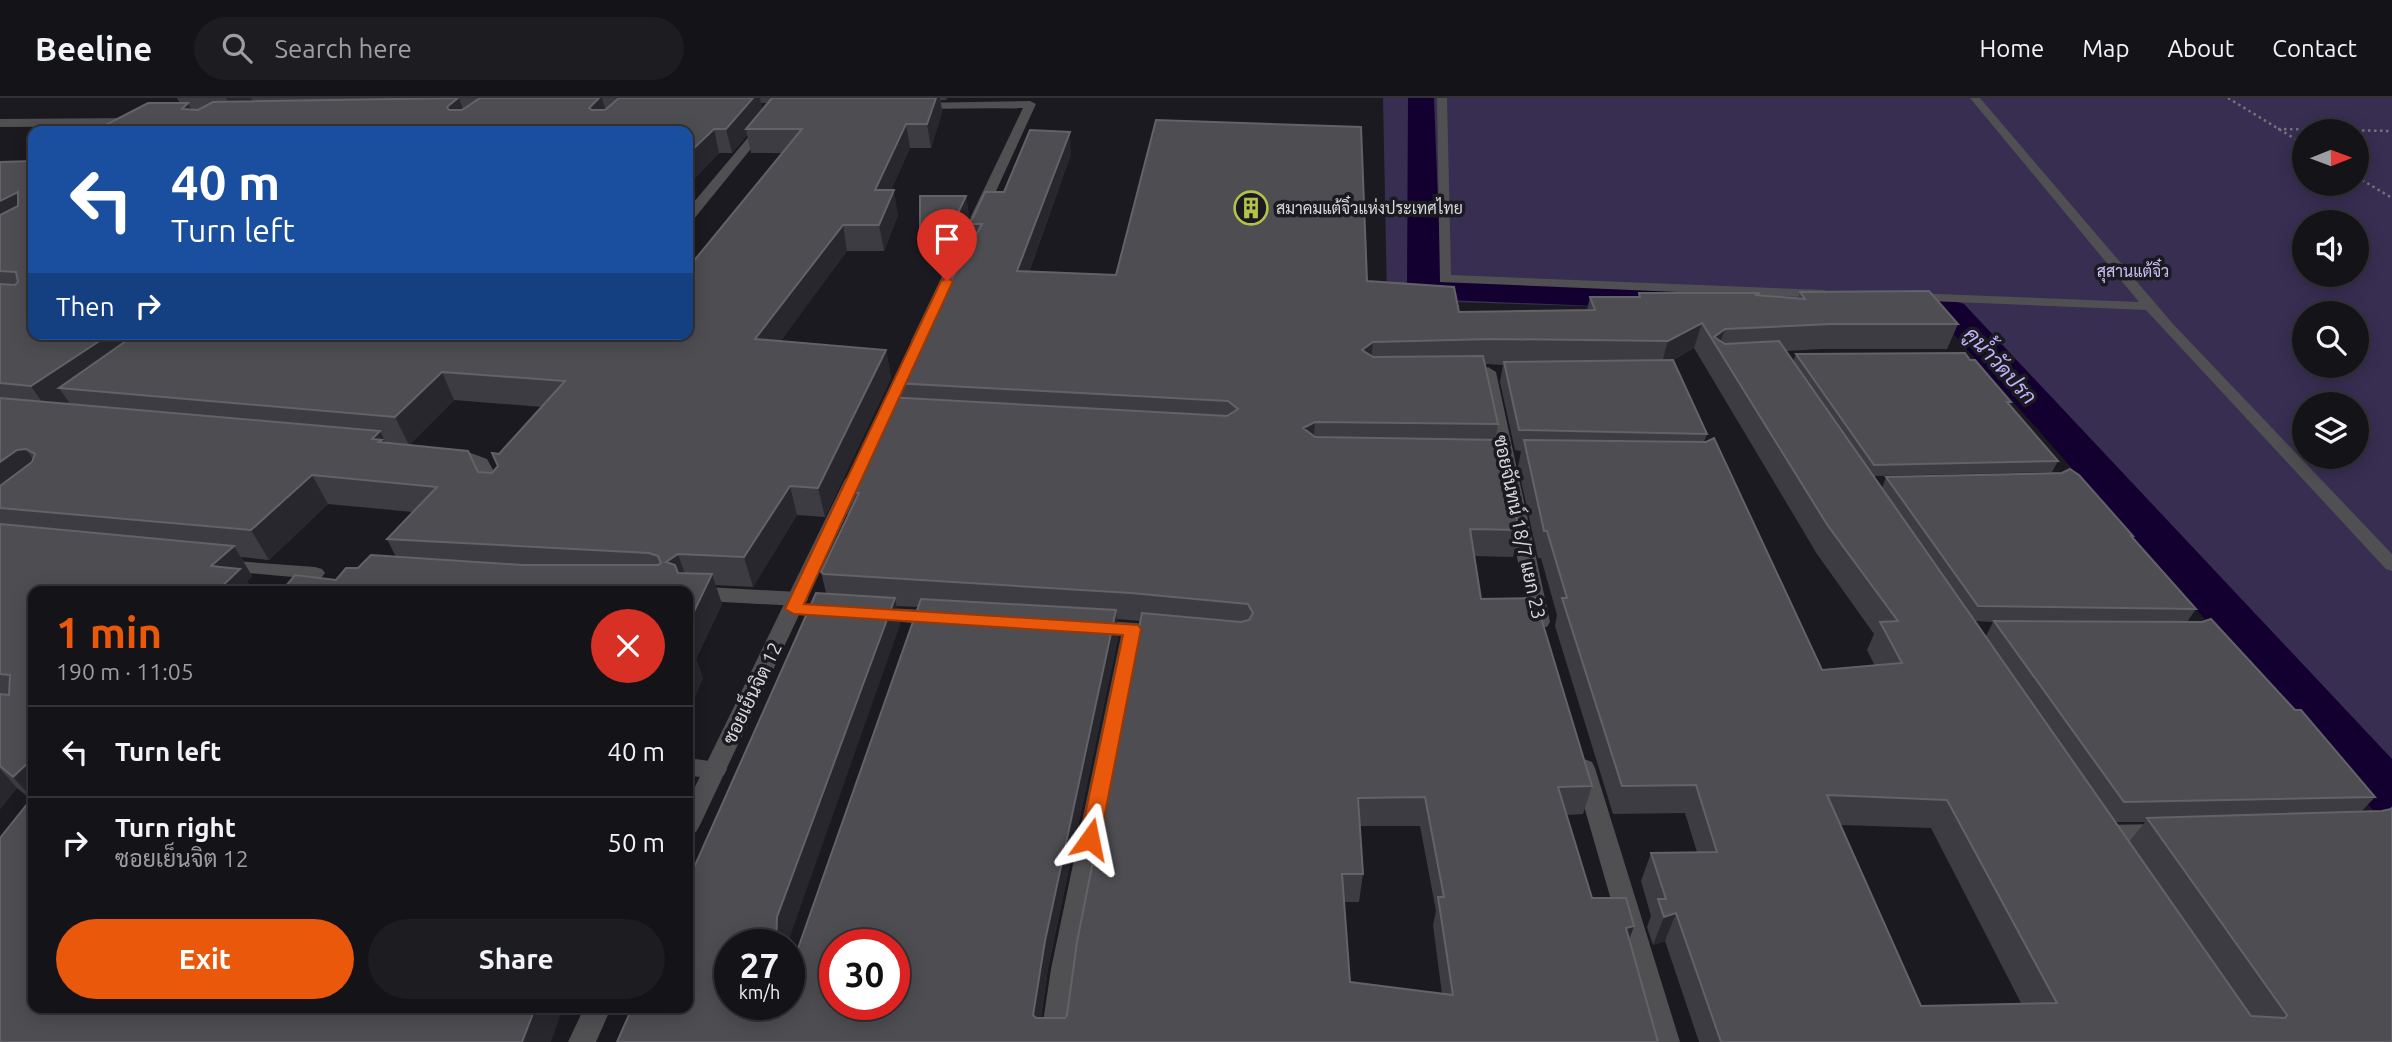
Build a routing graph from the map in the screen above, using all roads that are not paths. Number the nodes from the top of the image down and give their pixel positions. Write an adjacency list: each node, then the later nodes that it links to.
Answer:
1 (1442, 98): 10 (lane)
2 (1975, 98): 12 (lane)
3 (1031, 101): 4 (street); 13 (street)
4 (958, 102): 5 (street)
5 (902, 106)
6 (778, 109): 9 (street)
7 (152, 121): 8 (street)
8 (0, 123)
9 (693, 211)
10 (1832, 294)
11 (1902, 296): 12 (lane)
12 (2151, 306): 21 (lane)
13 (912, 356)
14 (1488, 373): 16 (street, ซอยจันทน์ 18/7 แยก 23)
15 (427, 453): 19 (street)
16 (1499, 459): 17 (street); 32 (street, ซอยจันทน์ 18/7 แยก 23)
17 (1530, 460)
18 (861, 465): 24 (street, ซอยเย็นจิต 12)
19 (499, 495)
20 (198, 564): 22 (street)
21 (2392, 565)
22 (315, 573)
23 (693, 594): 24 (street)
24 (796, 604): 25 (street); 36 (street, ซอยเย็นจิต 12)
25 (821, 610)
26 (848, 612): 27 (street)
27 (916, 617): 28 (street); 33 (street)
28 (957, 619)
29 (1078, 626): 30 (street)
30 (1132, 629): 31 (street); 42 (street)
31 (1186, 635)
32 (1546, 641)
33 (907, 643)
34 (1577, 743): 43 (street)
35 (693, 767): 36 (street)
36 (716, 769): 37 (street, ซอยเย็นจิต 12)
37 (693, 815)
38 (2183, 833): 39 (street)
39 (2118, 857)
40 (596, 1013): 41 (street)
41 (582, 1042)
42 (1054, 1042)
43 (1666, 1042)

